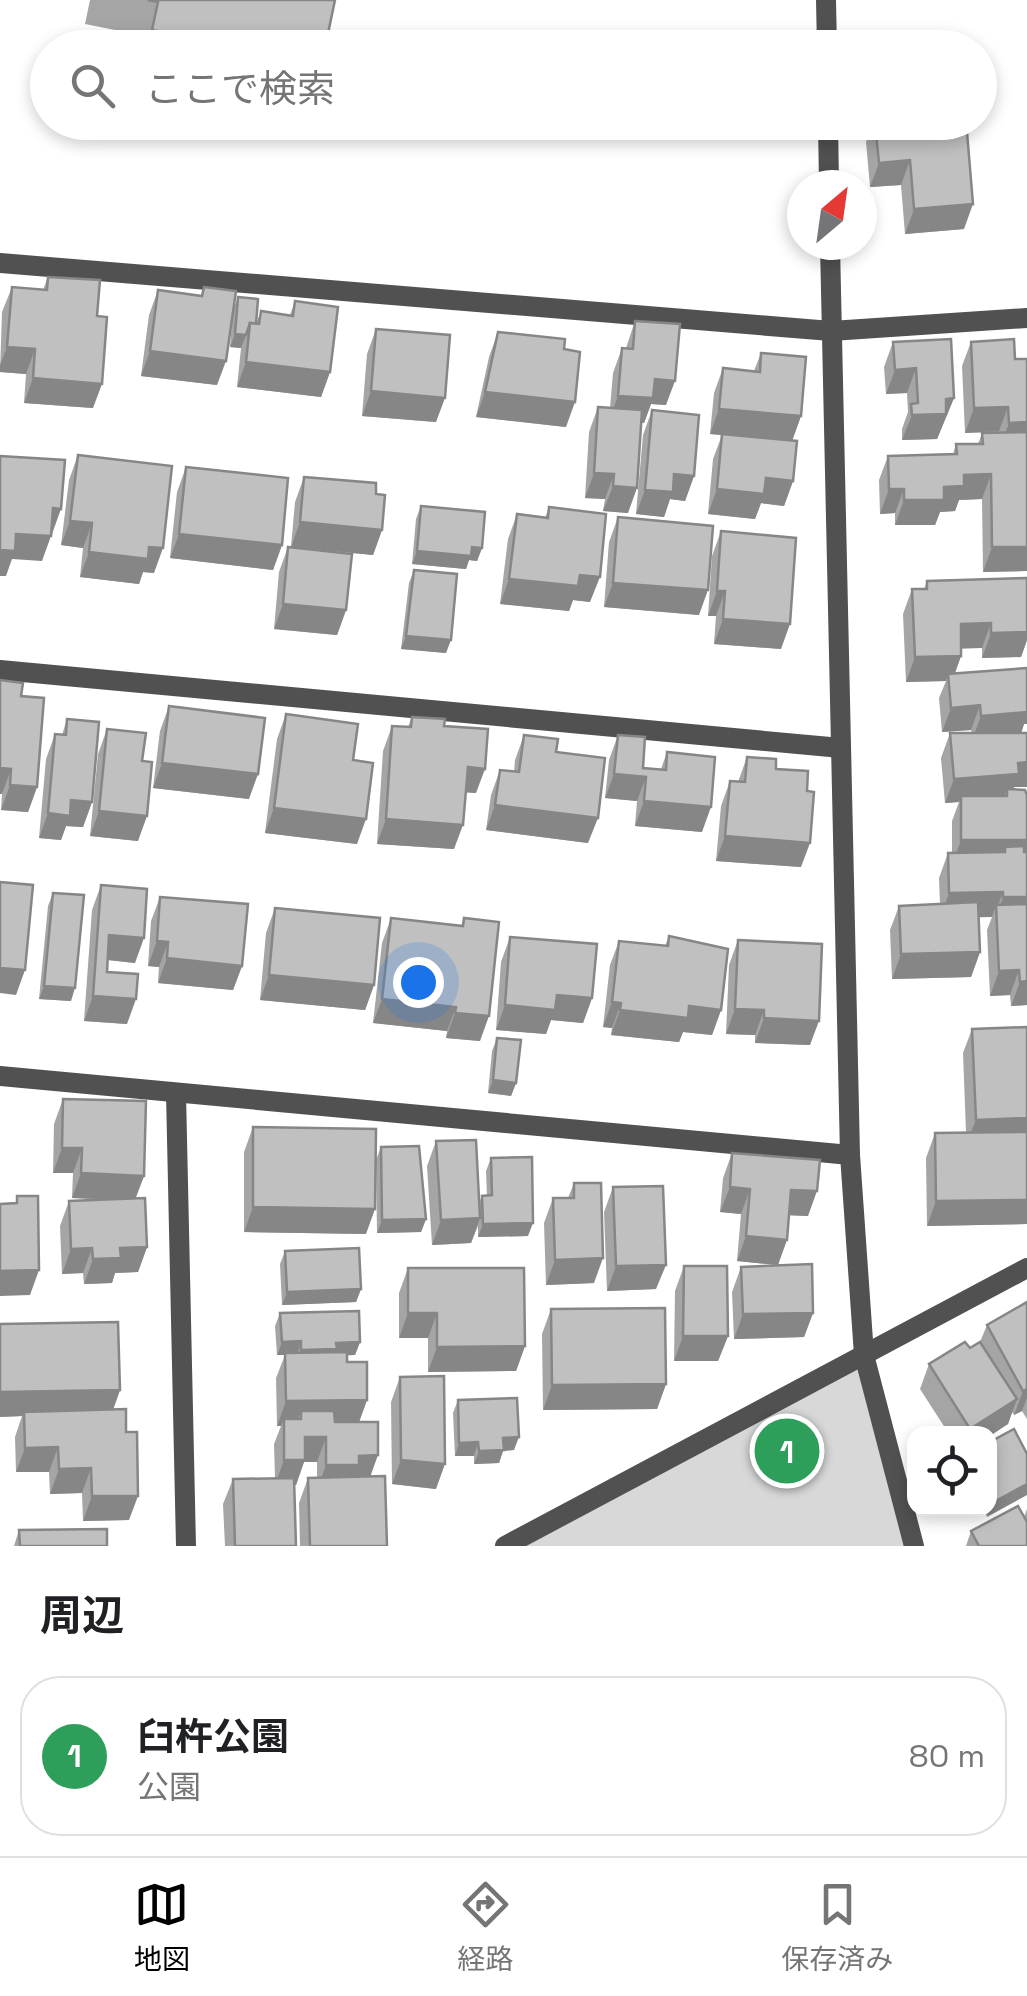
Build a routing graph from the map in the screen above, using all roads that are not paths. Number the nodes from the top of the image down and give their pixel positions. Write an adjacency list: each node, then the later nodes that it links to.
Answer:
1 (826, 0): 2 (street)
2 (827, 30)
3 (828, 140): 4 (street)
4 (829, 170)
5 (830, 260): 8 (street)
6 (0, 263): 8 (street)
7 (1027, 318): 8 (street)
8 (831, 332): 10 (street)
9 (0, 670): 10 (street)
10 (841, 748): 13 (street)
11 (0, 1076): 12 (street)
12 (176, 1093): 13 (street); 16 (street)
13 (850, 1155): 15 (street)
14 (1027, 1268): 15 (street)
15 (864, 1355): 17 (street); 18 (street)
16 (186, 1546)
17 (505, 1546)
18 (914, 1546)

